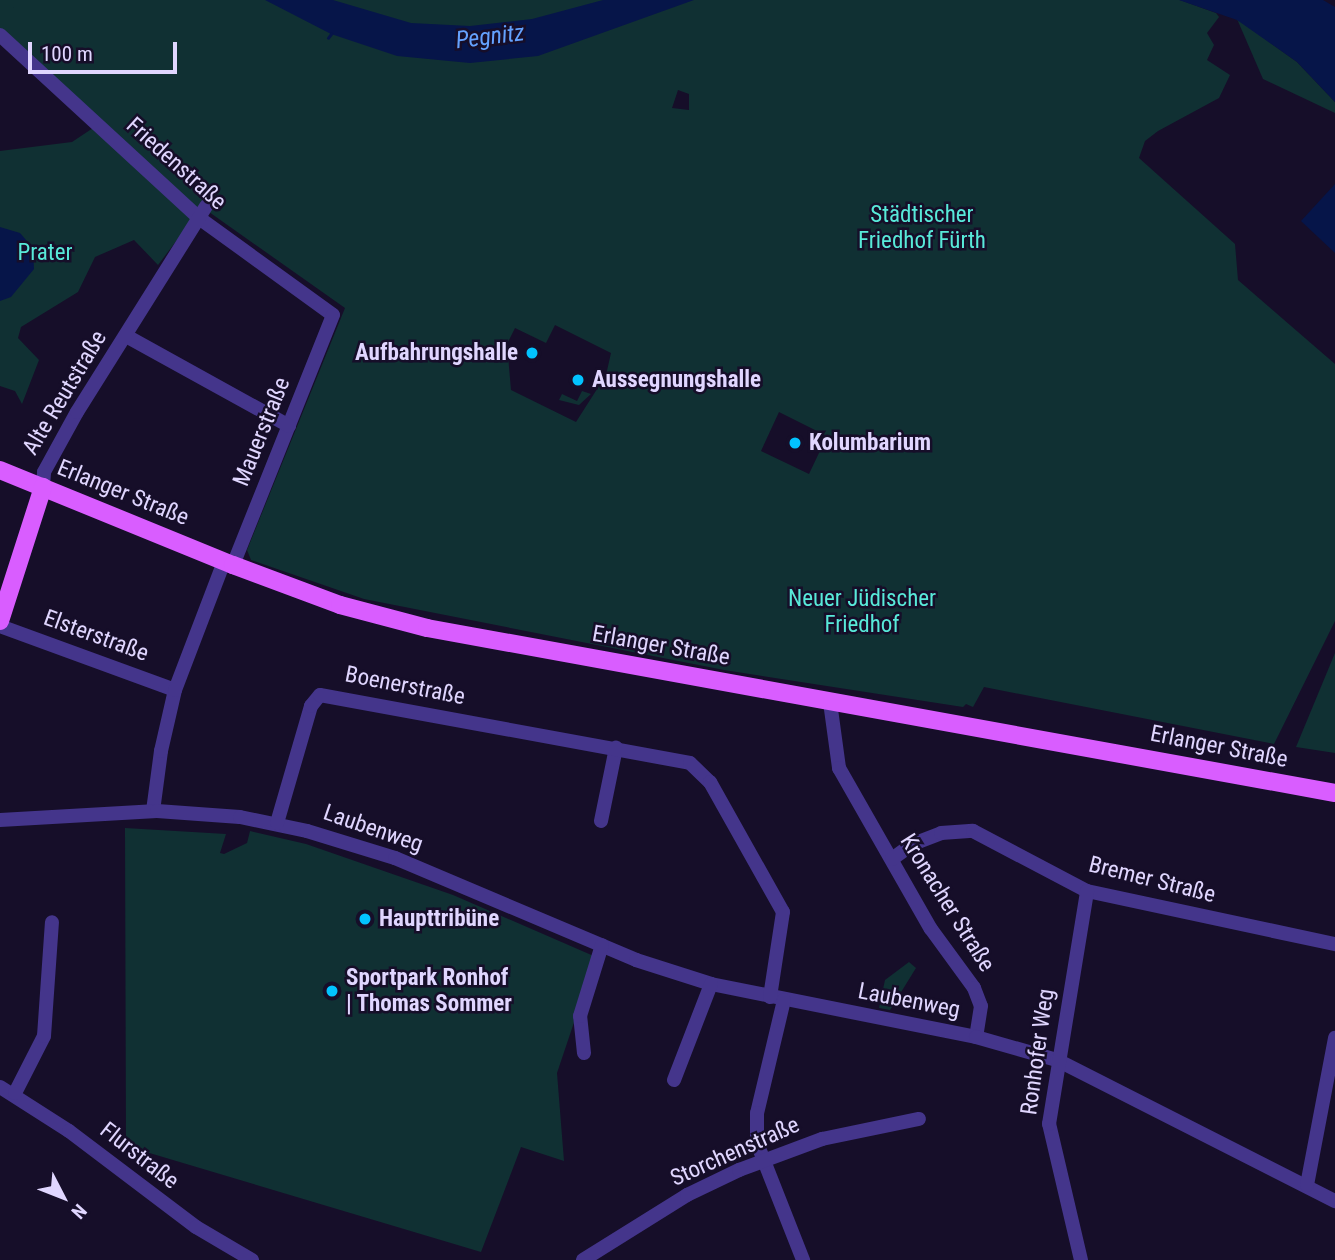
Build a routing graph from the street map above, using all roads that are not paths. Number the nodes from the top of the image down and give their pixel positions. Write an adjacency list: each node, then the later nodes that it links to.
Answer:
1 (0, 35): 2 (street, Friedenstraße)
2 (203, 212): 3 (street, Friedenstraße); 4 (street, Alte Reutstraße)
3 (333, 315): 5 (street, Mauerstraße)
4 (128, 337): 5 (street); 7 (street, Alte Reutstraße)
5 (289, 426): 8 (street, Mauerstraße)
6 (0, 470): 7 (main road, Erlanger Straße)
7 (43, 487): 8 (main road, Erlanger Straße); 9 (main road, Alte Reutstraße)
8 (229, 564): 11 (street, Mauerstraße); 12 (main road, Erlanger Straße)
9 (0, 621)
10 (0, 626): 11 (street, Elsterstraße)
11 (175, 690): 15 (street, Mauerstraße)
12 (830, 702): 14 (main road, Erlanger Straße); 19 (street, Kronacher Straße)
13 (616, 748): 17 (street); 18 (street, Boenerstraße); 25 (street, Boenerstraße)
14 (1335, 793)
15 (153, 811): 16 (street, Laubenweg); 18 (street, Laubenweg)
16 (0, 820)
17 (601, 821)
18 (277, 823): 23 (street, Laubenweg)
19 (892, 859): 20 (street, Bremer Straße); 26 (street, Kronacher Straße)
20 (1087, 891): 22 (street, Bremer Straße); 29 (street, Ronhofer Weg)
21 (52, 922): 33 (street)
22 (1335, 944)
23 (602, 945): 24 (street, Laubenweg); 28 (street)
24 (711, 984): 25 (street, Laubenweg); 31 (street)
25 (777, 999): 26 (street, Laubenweg); 35 (street, Boenerstraße)
26 (976, 1038): 29 (street)
27 (1335, 1038): 30 (street)
28 (584, 1053)
29 (1058, 1060): 36 (street); 41 (street, Ronhofer Weg)
30 (1331, 1079): 36 (street)
31 (674, 1080)
32 (0, 1087): 33 (street, Flurstraße)
33 (15, 1093): 38 (street, Flurstraße)
34 (919, 1119): 35 (street, Storchenstraße)
35 (764, 1161): 39 (street, Storchenstraße); 40 (street, Boenerstraße)
36 (1307, 1185): 37 (street)
37 (1335, 1201)
38 (252, 1260)
39 (583, 1260)
40 (803, 1260)
41 (1080, 1260)

